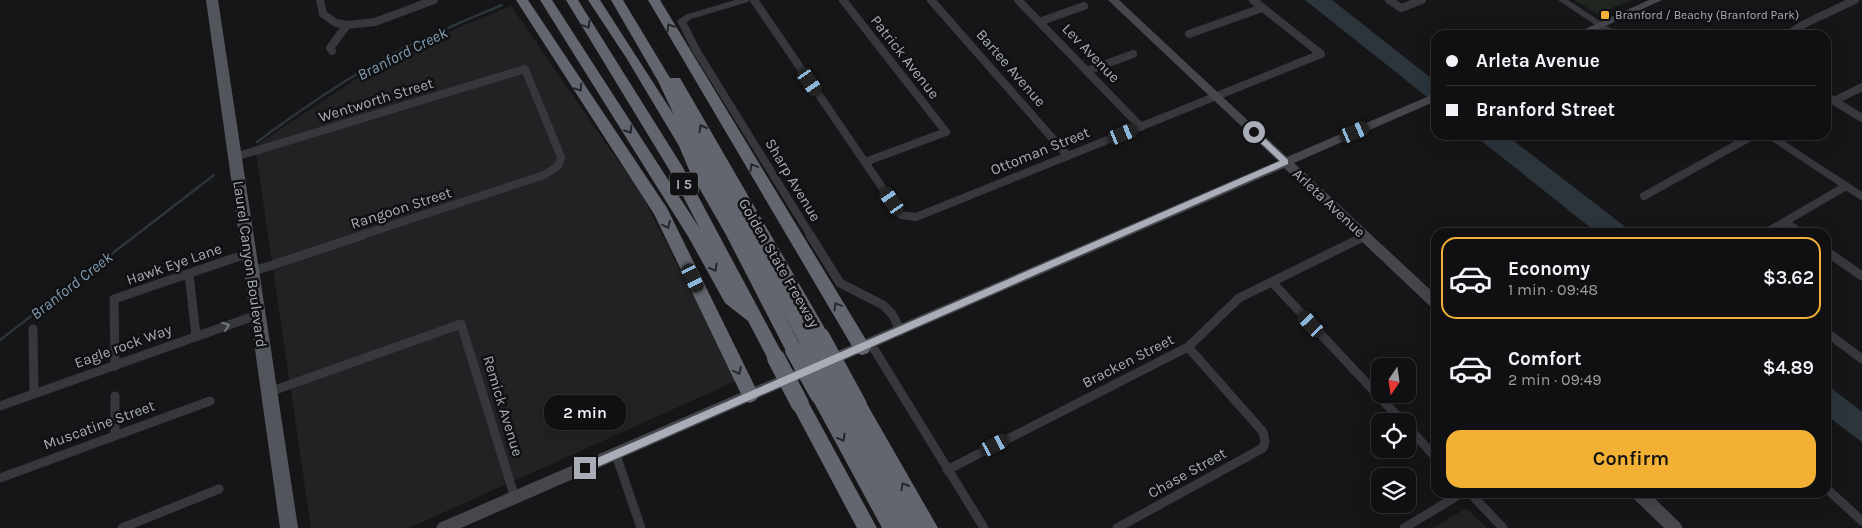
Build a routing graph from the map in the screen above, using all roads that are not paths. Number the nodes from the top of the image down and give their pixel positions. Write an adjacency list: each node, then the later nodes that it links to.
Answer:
1 (212, 0): 49 (main road, Laurel Canyon Boulevard)
2 (320, 0): 29 (street)
3 (434, 0): 29 (street)
4 (522, 0): 81 (highway, one-way to 81)
5 (546, 0): 69 (highway, one-way to 69)
6 (572, 0): 69 (highway, I 5, one-way to 69)
7 (584, 0): 50 (highway)
8 (594, 0): 50 (highway)
9 (604, 0): 40 (highway)
10 (617, 0): 40 (highway)
11 (627, 0): 74 (highway, Golden State Freeway, one-way to 11)
12 (654, 0): 75 (highway, one-way to 12)
13 (745, 0): 27 (street)
14 (754, 0): 51 (street)
15 (843, 0): 51 (street, Patrick Avenue)
16 (931, 0): 48 (street, Bartee Avenue)
17 (1018, 0): 28 (street, Lev Avenue)
18 (1113, 0): 39 (main road, Arleta Avenue)
19 (1253, 0): 26 (street)
20 (1390, 0): 21 (street)
21 (1422, 0)
22 (1562, 0): 30 (street)
23 (1657, 0): 30 (main road)
24 (1855, 0): 33 (street)
25 (1084, 6): 28 (street)
26 (1262, 8): 34 (street); 39 (street, Ottoman Street)
27 (682, 22): 71 (street, Sharp Avenue)
28 (1039, 22): 37 (street, Lev Avenue)
29 (346, 25): 35 (street)
30 (1601, 25): 31 (main road); 32 (street)
31 (1589, 30)
32 (1608, 30)
33 (1795, 30)
34 (1189, 34)
35 (332, 51)
36 (1133, 54): 37 (street)
37 (1087, 71): 45 (street, Lev Avenue)
38 (1862, 87): 43 (street)
39 (1216, 97): 45 (street, Ottoman Street); 52 (main road, Arleta Avenue)
40 (674, 99): 74 (highway)
41 (1431, 99): 52 (main road)
42 (1831, 99): 43 (street)
43 (1834, 101): 44 (street)
44 (1862, 118)
45 (1141, 127): 48 (street, Ottoman Street)
46 (1745, 140): 55 (street)
47 (1776, 140): 54 (street)
48 (1068, 156): 51 (street, Ottoman Street)
49 (235, 158): 53 (street, Wentworth Street); 61 (main road, Laurel Canyon Boulevard)
50 (690, 158): 74 (highway)
51 (865, 162)
52 (1285, 162): 60 (main road, Arleta Avenue); 71 (main road)
53 (558, 166): 63 (street, Rangoon Street)
54 (1846, 186): 56 (street); 57 (street)
55 (1644, 196)
56 (1862, 197)
57 (1784, 222): 58 (street); 59 (street)
58 (1774, 228)
59 (1794, 228)
60 (1365, 236): 66 (street, Bracken Street); 67 (main road, Arleta Avenue)
61 (249, 253): 63 (main road, Laurel Canyon Boulevard); 64 (street, Hawk Eye Lane)
62 (1831, 254): 65 (street)
63 (252, 272): 68 (main road, Laurel Canyon Boulevard)
64 (189, 274): 72 (street); 78 (street, Hawk Eye Lane)
65 (1862, 276)
66 (1272, 282): 76 (street, Bracken Street); 86 (street)
67 (1431, 298)
68 (257, 315): 72 (street, Eagle rock Way, one-way to 68); 79 (main road, Laurel Canyon Boulevard)
69 (757, 322): 104 (highway, I 5, bridge)
70 (34, 329): 80 (street)
71 (901, 331): 75 (main road)
72 (196, 336): 78 (street, Eagle rock Way)
73 (1831, 336): 77 (street)
74 (808, 344): 85 (highway, bridge); 105 (highway, one-way to 105, bridge)
75 (866, 346): 81 (main road); 91 (street)
76 (1188, 347): 91 (street, Bracken Street); 109 (street, Chase Street)
77 (1862, 359)
78 (115, 366): 80 (street, Eagle rock Way)
79 (269, 392): 95 (street, Remick Avenue); 101 (main road, Laurel Canyon Boulevard)
80 (34, 394): 84 (street, Eagle rock Way)
81 (750, 395): 90 (main road)
82 (115, 396): 87 (street)
83 (210, 401): 87 (street, Muscatine Street)
84 (0, 406)
85 (852, 409): 106 (highway); 107 (highway, one-way to 85)
86 (1395, 413)
87 (115, 435): 92 (street, Muscatine Street)
88 (1416, 436): 89 (street)
89 (1431, 452)
90 (616, 455): 95 (main road); 103 (street)
91 (947, 470): 108 (street)
92 (0, 478)
93 (219, 489): 100 (street)
94 (1831, 493): 99 (street)
95 (515, 498): 102 (main road)
96 (1454, 498): 110 (street)
97 (1475, 498): 111 (street)
98 (1643, 498): 112 (main road)
99 (1862, 522): 113 (street)
100 (122, 528)
101 (290, 528)
102 (444, 528)
103 (641, 528)
104 (867, 528)
105 (892, 528)
106 (910, 528)
107 (928, 528)
108 (984, 528)
109 (1117, 528)
110 (1404, 528)
111 (1503, 528)
112 (1675, 528)
113 (1854, 528)

